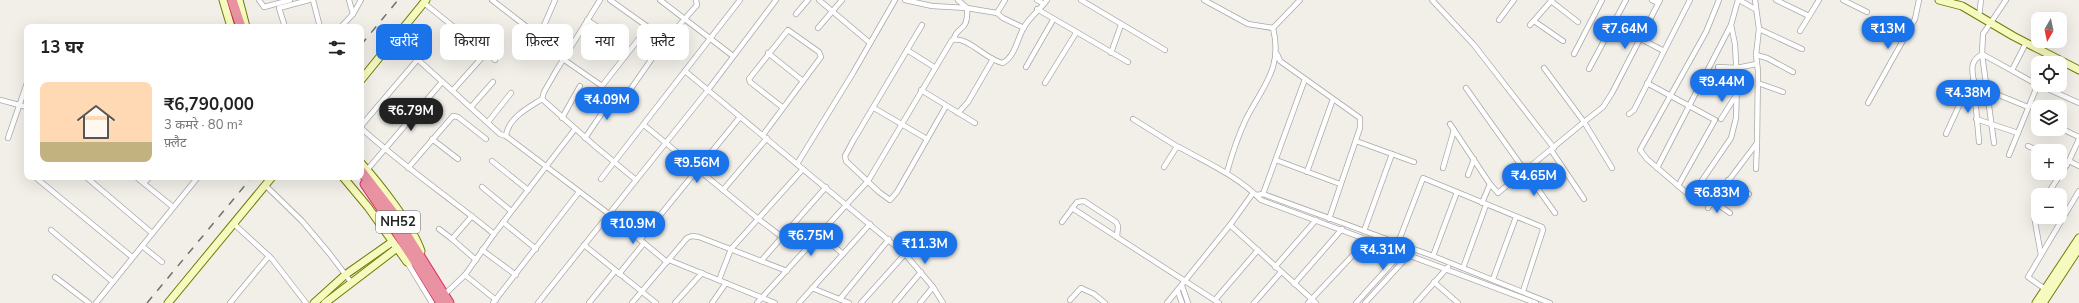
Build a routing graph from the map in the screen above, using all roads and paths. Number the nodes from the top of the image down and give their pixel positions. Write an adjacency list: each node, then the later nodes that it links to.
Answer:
1 (223, 0): 68 (street)
2 (227, 0): 69 (highway)
3 (232, 0): 70 (highway)
4 (239, 0): 71 (street)
5 (259, 0): 6 (street)
6 (290, 0)
7 (309, 0): 72 (street)
8 (313, 0): 73 (street)
9 (349, 0): 57 (street)
10 (361, 0): 57 (street)
11 (492, 0): 77 (street)
12 (555, 0): 78 (street)
13 (600, 0): 62 (street)
14 (610, 0): 113 (street)
15 (660, 0): 61 (street)
16 (696, 0): 61 (street)
17 (740, 0): 92 (street)
18 (776, 0): 107 (street)
19 (808, 0): 58 (street)
20 (819, 0): 54 (street)
21 (842, 0): 54 (street)
22 (894, 0): 95 (street)
23 (904, 0): 51 (street)
24 (958, 0): 51 (street)
25 (967, 0): 51 (street)
26 (1005, 0): 56 (street)
27 (1037, 0): 49 (street)
28 (1081, 0): 81 (street)
29 (1204, 0): 86 (street)
30 (1300, 0): 86 (street)
31 (1432, 0): 200 (street)
32 (1514, 0): 64 (street)
33 (1602, 0): 104 (street)
34 (1626, 0): 121 (street)
35 (1652, 0): 50 (street)
36 (1690, 0): 100 (street)
37 (1719, 0): 147 (street)
38 (1738, 0): 53 (street); 83 (street)
39 (1755, 0): 53 (street)
40 (1776, 0): 59 (street)
41 (1819, 0): 59 (street)
42 (1843, 0): 55 (street)
43 (1919, 0): 152 (street)
44 (1939, 0): 60 (street)
45 (1980, 0): 60 (street)
46 (2006, 0): 67 (street)
47 (425, 1): 75 (street); 76 (street)
48 (1551, 1): 65 (street); 66 (street)
49 (1045, 2): 52 (street)
50 (1659, 2): 91 (street)
51 (965, 6): 56 (street); 90 (street)
52 (1037, 9): 63 (street); 85 (street)
53 (1755, 9): 87 (street)
54 (832, 11): 84 (street); 95 (street)
55 (1867, 12)
56 (997, 13): 85 (street)
57 (353, 14): 74 (street)
58 (796, 14)
59 (1809, 16): 88 (street)
60 (1980, 16): 67 (street)
61 (683, 19): 92 (street); 186 (street)
62 (587, 20): 79 (street); 94 (street)
63 (1053, 20): 89 (street); 117 (street)
64 (1499, 20)
65 (1534, 21): 82 (street); 93 (street)
66 (1578, 22)
67 (1989, 23): 96 (street); 105 (street)
68 (230, 24)
69 (234, 24)
70 (240, 24)
71 (245, 24)
72 (284, 24)
73 (319, 24)
74 (344, 24)
75 (406, 24)
76 (453, 24)
77 (523, 24)
78 (545, 24)
79 (593, 24)
80 (922, 25): 98 (street)
81 (1121, 25): 99 (street); 102 (street)
82 (1530, 25)
83 (1731, 25): 120 (street); 155 (street)
84 (818, 28)
85 (1024, 28): 108 (street)
86 (1273, 28): 103 (street)
87 (1760, 29): 97 (street); 106 (street)
88 (1800, 31)
89 (1076, 33): 102 (street); 132 (street)
90 (954, 39): 108 (street); 116 (street)
91 (1641, 39): 100 (street); 170 (street)
92 (710, 40): 107 (street); 124 (street)
93 (1563, 41)
94 (573, 43)
95 (870, 43): 210 (street)
96 (2026, 43): 122 (street); 123 (street)
97 (1802, 49)
98 (907, 50): 116 (street); 161 (street)
99 (1165, 50)
100 (1664, 51): 133 (street)
101 (768, 53): 128 (street); 128 (street); 159 (street)
102 (1111, 53): 114 (street)
103 (1277, 54): 127 (street); 222 (street)
104 (1574, 54)
105 (1982, 54): 122 (street); 134 (street); 138 (street)
106 (1756, 55): 115 (street); 125 (street)
107 (734, 56): 140 (street)
108 (993, 59): 162 (street)
109 (377, 60): 126 (street)
110 (417, 60): 171 (street)
111 (419, 60): 130 (street)
112 (479, 60): 139 (street)
113 (563, 60): 149 (street)
114 (1128, 62)
115 (1756, 64): 120 (street); 135 (street)
116 (934, 67): 141 (street)
117 (1026, 67)
118 (1718, 67): 120 (street)
119 (1544, 68): 170 (street)
120 (1737, 68): 148 (street)
121 (1589, 69)
122 (2012, 70): 129 (street)
123 (2079, 70)
124 (685, 71): 140 (street); 176 (street)
125 (1793, 72)
126 (364, 76)
127 (1305, 79): 150 (street); 204 (street)
128 (803, 81): 159 (street)
129 (2031, 81)
130 (442, 82): 139 (street); 199 (street)
131 (494, 82): 158 (street)
132 (1045, 83)
133 (1647, 83): 147 (street); 163 (street)
134 (1974, 83): 138 (street); 168 (street); 182 (street)
135 (1758, 84): 144 (street); 194 (street)
136 (580, 86): 165 (street)
137 (1466, 88): 224 (street)
138 (1988, 89): 160 (street); 175 (street)
139 (453, 90): 158 (street)
140 (708, 90): 164 (street); 193 (street)
141 (921, 90): 157 (street); 173 (street)
142 (24, 91): 154 (street)
143 (512, 92): 169 (street)
144 (1783, 92)
145 (2035, 92): 160 (street)
146 (2054, 92): 153 (street)
147 (1670, 95): 155 (street); 218 (street)
148 (1736, 96): 166 (street); 242 (street)
149 (542, 99): 165 (street); 183 (street)
150 (1333, 99): 191 (street); 223 (street)
151 (0, 100): 154 (street)
152 (1868, 103)
153 (2079, 103)
154 (19, 105): 156 (street); 185 (street)
155 (1690, 105): 218 (street); 242 (street)
156 (24, 106)
157 (946, 106): 162 (street); 190 (street)
158 (472, 107): 169 (street)
159 (782, 107): 184 (street)
160 (2028, 107): 181 (street)
161 (874, 108): 173 (street); 237 (street)
162 (958, 113): 172 (street)
163 (1629, 114)
164 (740, 117): 184 (street); 219 (street)
165 (562, 118): 177 (street)
166 (1721, 118)
167 (1133, 119): 197 (street)
168 (1976, 120): 175 (street); 192 (street)
169 (488, 122): 183 (street)
170 (1584, 122): 200 (street); 217 (street)
171 (364, 123)
172 (975, 123)
173 (902, 124): 190 (street); 237 (street)
174 (1450, 124): 179 (street)
175 (1992, 124): 181 (street); 195 (street)
176 (644, 125): 193 (street); 207 (street)
177 (575, 129): 186 (street); 212 (street)
178 (364, 130): 199 (street)
179 (1454, 130): 205 (street); 216 (street)
180 (2067, 132): 187 (street)
181 (2018, 133): 202 (street)
182 (1946, 134)
183 (506, 136): 212 (street)
184 (765, 137): 210 (street); 247 (street)
185 (8, 138)
186 (585, 138): 207 (street)
187 (2079, 138): 209 (street)
188 (432, 139): 189 (street); 203 (street); 214 (street)
189 (486, 139)
190 (927, 139): 237 (street)
191 (1356, 141): 201 (street); 239 (street)
192 (1979, 142)
193 (666, 143): 219 (street); 235 (street)
194 (1757, 143): 220 (street); 236 (street)
195 (1994, 143)
196 (2028, 146): 198 (street)
197 (1178, 147): 213 (street); 222 (street)
198 (2031, 147)
199 (385, 149): 214 (street); 221 (street)
200 (1553, 149): 224 (street); 255 (street)
201 (1392, 154): 208 (street); 280 (street)
202 (2009, 155)
203 (458, 159)
204 (1276, 160): 223 (street); 252 (street)
205 (1474, 160): 225 (street); 240 (street)
206 (492, 161): 246 (street)
207 (614, 162): 226 (street); 235 (street)
208 (1414, 162)
209 (2068, 163): 211 (street); 245 (street)
210 (797, 164): 215 (street)
211 (2079, 166)
212 (547, 167): 246 (street); 249 (street)
213 (1164, 167)
214 (408, 168): 266 (street)
215 (803, 168): 244 (street); 268 (street)
216 (1443, 168)
217 (1612, 168)
218 (1657, 168): 242 (street)
219 (698, 169): 247 (street); 290 (street)
220 (1756, 169)
221 (364, 170): 254 (highway, NH52); 311 (street)
222 (1227, 172): 251 (street)
223 (1307, 172): 239 (street)
224 (1526, 172): 240 (street); 263 (street)
225 (1468, 174)
226 (601, 179)
227 (39, 180): 309 (street)
228 (90, 180): 281 (street)
229 (140, 180): 238 (street)
230 (147, 180): 238 (street)
231 (196, 180): 259 (street)
232 (269, 180): 241 (street)
233 (346, 180): 292 (street)
234 (361, 180): 254 (highway, NH52)
235 (636, 180): 265 (street)
236 (1728, 180): 253 (street); 256 (street)
237 (868, 181): 258 (street)
238 (144, 183): 259 (street)
239 (1340, 184): 269 (street)
240 (1490, 184): 257 (street)
241 (265, 185): 273 (street); 326 (street)
242 (1678, 186)
243 (482, 187): 262 (street)
244 (826, 187): 258 (street); 284 (street)
245 (2052, 188)
246 (528, 190): 262 (street)
247 (723, 190): 268 (street)
248 (2079, 191): 306 (street)
249 (579, 192): 265 (street); 297 (street)
250 (1457, 192): 257 (street); 291 (street); 308 (street)
251 (1254, 194): 252 (street); 270 (street); 276 (street)
252 (1263, 194): 269 (street)
253 (1749, 194)
254 (377, 195): 311 (highway, NH52)
255 (1584, 199)
256 (1713, 201): 261 (street); 264 (street)
257 (1484, 204): 267 (street); 318 (street)
258 (848, 205): 274 (street); 283 (street)
259 (173, 207): 281 (street)
260 (1072, 208): 272 (street); 285 (street); 285 (street)
261 (1708, 208)
262 (512, 211): 271 (street)
263 (1555, 213)
264 (1730, 213)
265 (608, 214): 290 (street); 293 (street)
266 (472, 216): 282 (street); 287 (street)
267 (1516, 217): 328 (street); 340 (street)
268 (757, 218): 284 (street); 298 (street)
269 (1329, 219): 280 (street)
270 (1316, 220): 278 (street); 316 (street)
271 (503, 222): 282 (street); 297 (street)
272 (1062, 222)
273 (234, 224): 307 (street); 354 (street)
274 (870, 224): 288 (street); 303 (street)
275 (2035, 224): 306 (street)
276 (1230, 225): 301 (street); 330 (street)
277 (439, 229): 287 (street)
278 (1342, 229): 289 (street); 335 (street)
279 (50, 230): 331 (street)
280 (1364, 231): 291 (street)
281 (152, 233): 294 (street)
282 (494, 234): 300 (street)
283 (821, 234): 303 (street); 319 (street)
284 (782, 237): 313 (street)
285 (1117, 237): 330 (street)
286 (2079, 238): 339 (street)
287 (452, 239): 310 (street)
288 (889, 239): 304 (street); 345 (street)
289 (1368, 239): 302 (street); 350 (street)
290 (642, 242): 312 (street); 320 (street)
291 (1398, 243): 295 (street)
292 (394, 245): 311 (street); 326 (street); 332 (street)
293 (584, 245): 320 (street); 360 (street)
294 (142, 246): 309 (street); 314 (street)
295 (1406, 247): 299 (street); 302 (street)
296 (2079, 248): 386 (street)
297 (536, 249): 325 (street)
298 (731, 249): 312 (street); 313 (street); 329 (street)
299 (1414, 249): 305 (street); 308 (street)
300 (482, 250): 310 (street); 325 (street)
301 (1258, 250): 316 (street); 349 (street)
302 (1402, 252): 305 (street); 379 (street)
303 (843, 254): 338 (street)
304 (905, 254): 321 (street); 370 (street)
305 (1409, 255): 317 (street); 380 (street)
306 (2041, 255): 339 (street)
307 (269, 256): 355 (street); 356 (street)
308 (1434, 256): 315 (street)
309 (132, 257): 331 (street)
310 (476, 260): 324 (street)
311 (415, 261): 346 (highway, NH52); 359 (street)
312 (668, 261): 323 (street); 341 (street)
313 (761, 261): 319 (street)
314 (162, 262)
315 (1451, 263): 317 (street); 318 (street)
316 (1275, 267): 322 (street)
317 (1446, 268): 333 (street); 351 (street)
318 (1463, 268): 328 (street)
319 (787, 271): 344 (street)
320 (617, 272): 341 (street); 361 (street)
321 (920, 272): 337 (street); 371 (street)
322 (1281, 272): 335 (street); 378 (street)
323 (702, 273): 329 (street); 364 (street)
324 (465, 275): 346 (street); 348 (street)
325 (516, 275): 348 (street)
326 (345, 276): 332 (street); 357 (street)
327 (55, 277): 352 (street)
328 (1493, 279): 340 (street)
329 (719, 280): 334 (street)
330 (1186, 280): 336 (street); 349 (street)
331 (113, 282): 353 (street)
332 (351, 282): 358 (street)
333 (1434, 282): 381 (street); 382 (street)
334 (726, 283): 344 (street); 365 (street)
335 (1294, 284): 350 (street)
336 (1182, 286): 342 (street); 377 (street)
337 (933, 287): 372 (street); 373 (street)
338 (812, 288): 345 (street); 368 (street)
339 (2045, 289): 385 (street)
340 (1523, 291): 343 (street)
341 (641, 292): 362 (street); 363 (street)
342 (1178, 292): 375 (street); 376 (street)
343 (1533, 295): 351 (street); 384 (street)
344 (762, 298): 366 (street); 367 (street)
345 (840, 299): 369 (street)
346 (445, 300)
347 (1070, 300): 374 (street)
348 (494, 302)
349 (1217, 302)
350 (1312, 302)
351 (1528, 302): 383 (street)
352 (89, 303)
353 (96, 303)
354 (168, 303)
355 (230, 303)
356 (306, 303)
357 (314, 303)
358 (325, 303)
359 (432, 303)
360 (538, 303)
361 (589, 303)
362 (632, 303)
363 (656, 303)
364 (675, 303)
365 (712, 303)
366 (757, 303)
367 (774, 303)
368 (800, 303)
369 (849, 303)
370 (861, 303)
371 (895, 303)
372 (920, 303)
373 (943, 303)
374 (1105, 303)
375 (1167, 303)
376 (1182, 303)
377 (1188, 303)
378 (1254, 303)
379 (1356, 303)
380 (1365, 303)
381 (1416, 303)
382 (1458, 303)
383 (1536, 303)
384 (1550, 303)
385 (2036, 303)
386 (2043, 303)

